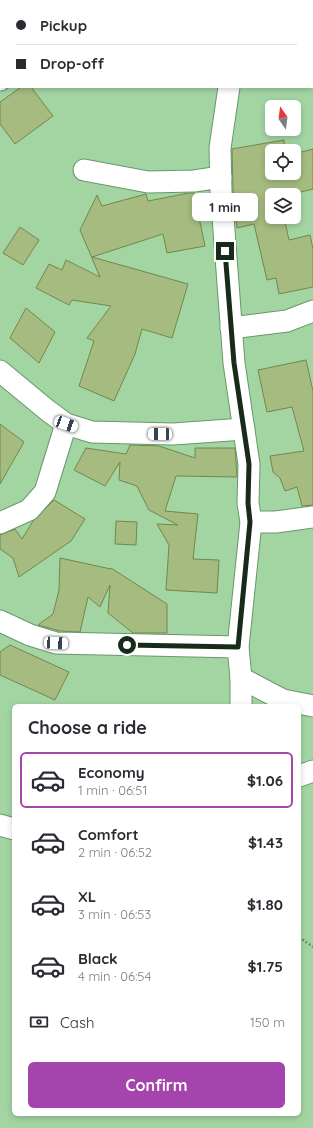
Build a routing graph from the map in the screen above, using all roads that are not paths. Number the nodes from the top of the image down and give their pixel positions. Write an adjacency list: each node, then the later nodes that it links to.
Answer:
1 (230, 88): 3 (street)
2 (84, 170): 3 (street)
3 (221, 177): 5 (street)
4 (313, 311): 5 (street)
5 (231, 328): 8 (street)
6 (0, 371): 7 (street)
7 (66, 424): 8 (street); 11 (street)
8 (244, 429): 10 (street)
9 (313, 517): 10 (street)
10 (250, 522): 13 (street)
11 (0, 524)
12 (0, 621): 13 (street)
13 (238, 647): 14 (street)
14 (241, 678): 15 (street); 16 (street)
15 (240, 704)
16 (313, 706)
17 (313, 770): 18 (street)
18 (301, 775)
19 (0, 824): 20 (street)
20 (12, 828)

